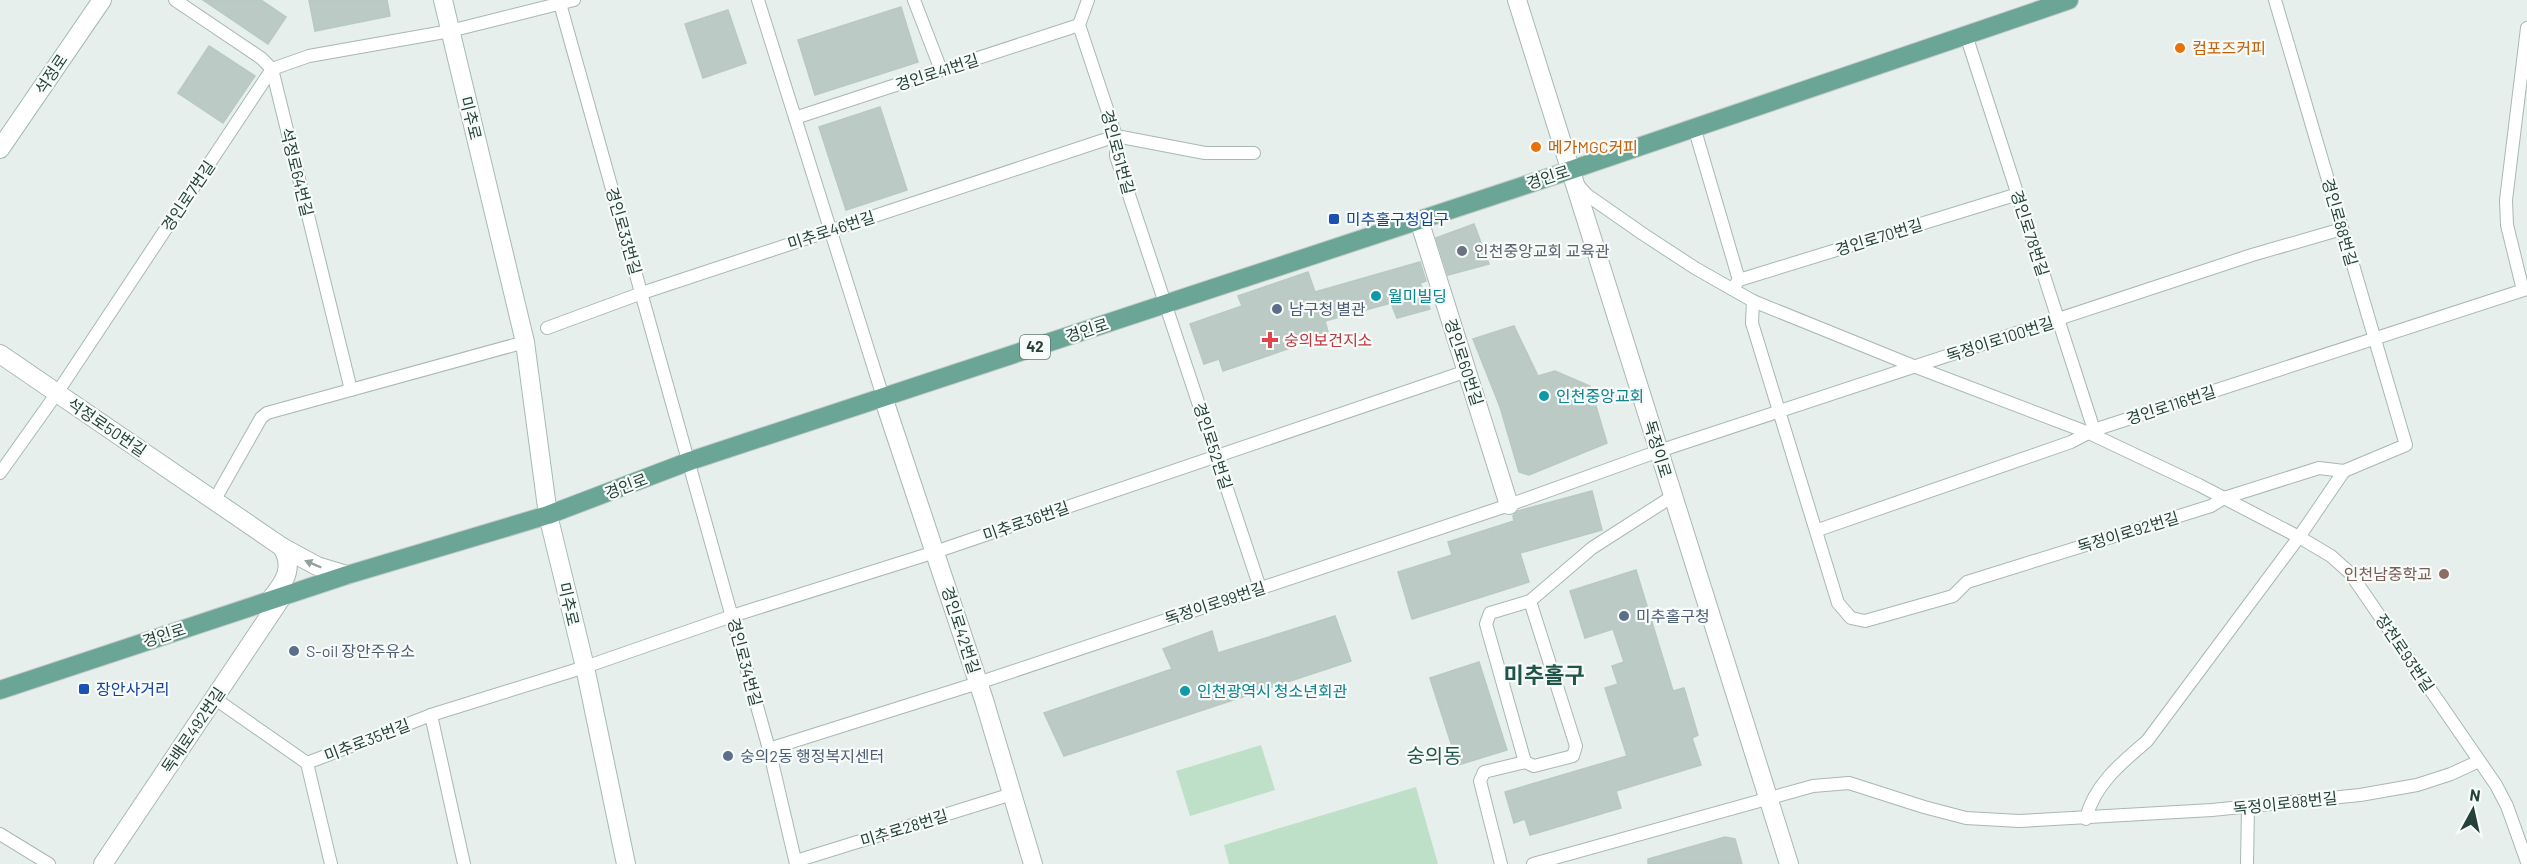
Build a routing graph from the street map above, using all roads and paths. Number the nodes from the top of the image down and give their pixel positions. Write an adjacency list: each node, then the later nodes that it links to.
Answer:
1 (102, 0): 22 (street, 석정로)
2 (175, 0): 16 (lane)
3 (443, 0): 14 (street, 미추로)
4 (574, 0): 11 (lane)
5 (758, 0): 19 (lane)
6 (914, 0): 17 (lane)
7 (1088, 0): 12 (lane)
8 (1517, 0): 24 (street, 독정이로)
9 (2069, 0): 15 (main road, 경인로 / 42)
10 (2275, 0): 27 (lane, 경인로88번길)
11 (560, 2): 14 (lane); 31 (lane, 경인로33번길)
12 (1078, 25): 17 (lane, 경인로41번길); 21 (lane, 경인로51번길)
13 (2527, 28): 18 (lane)
14 (450, 31): 16 (lane); 37 (street, 미추로)
15 (1966, 35): 20 (main road, 경인로 / 42); 25 (lane, 경인로78번길)
16 (272, 69): 41 (lane, 석정로64번길); 42 (lane, 경인로7번길)
17 (941, 70): 19 (lane, 경인로41번길)
18 (2519, 104): 30 (lane)
19 (795, 118): 28 (lane)
20 (1694, 128): 24 (main road, 경인로 / 42); 29 (lane)
21 (1116, 136): 23 (lane); 28 (lane, 미추로46번길); 33 (lane, 경인로51번길)
22 (0, 149)
23 (1254, 153)
24 (1572, 174): 26 (main road, 경인로 / 42); 29 (lane); 47 (street, 독정이로)
25 (2018, 194): 29 (lane, 경인로70번길); 34 (lane, 경인로78번길)
26 (1419, 220): 33 (main road, 경인로 / 42); 40 (street, 경인로60번길)
27 (2342, 229): 34 (lane, 독정이로100번길); 36 (lane, 경인로88번길)
28 (831, 231): 31 (lane, 미추로46번길); 43 (lane)
29 (1736, 284): 32 (lane)
30 (2525, 289): 36 (lane, 경인로116번길)
31 (642, 293): 35 (lane, 미추로46번길); 49 (lane, 경인로33번길)
32 (1753, 301): 39 (lane); 44 (lane)
33 (1165, 304): 43 (main road, 경인로 / 42); 48 (lane, 경인로52번길)
34 (2059, 320): 39 (lane, 독정이로100번길); 45 (lane, 경인로78번길)
35 (547, 328)
36 (2374, 338): 45 (lane, 경인로116번길); 46 (lane, 경인로88번길)
37 (525, 342): 41 (lane); 56 (street, 미추로)
38 (0, 354): 42 (street, 석정로50번길)
39 (1916, 367): 44 (lane, 독정이로100번길); 45 (lane, 장천로93번길)
40 (1467, 371): 48 (lane, 미추로36번길); 55 (street, 경인로60번길)
41 (351, 390): 54 (lane)
42 (57, 393): 51 (lane, 경인로7번길); 54 (street, 석정로50번길)
43 (883, 398): 49 (main road, 경인로 / 42); 60 (street, 경인로42번길)
44 (1780, 412): 47 (lane, 독정이로100번길); 57 (lane)
45 (2092, 431): 53 (lane, 장천로93번길); 57 (lane, 경인로116번길)
46 (2406, 445): 50 (lane, 독정이로92번길)
47 (1659, 452): 52 (street, 독정이로); 55 (lane, 독정이로99번길)
48 (1216, 456): 60 (lane, 미추로36번길); 62 (lane, 경인로52번길)
49 (690, 461): 56 (main road, 경인로 / 42); 65 (lane, 경인로34번길)
50 (2344, 471): 53 (lane, 독정이로92번길); 58 (lane)
51 (0, 473)
52 (1673, 496): 64 (lane); 76 (street, 독정이로)
53 (2224, 498): 57 (lane, 독정이로92번길); 58 (lane, 장천로93번길)
54 (214, 501): 59 (street, 석정로50번길)
55 (1509, 505): 62 (lane, 독정이로99번길)
56 (548, 515): 61 (main road, 경인로 / 42); 66 (street, 미추로)
57 (1818, 530)
58 (2299, 537): 72 (lane, 장천로93번길); 78 (lane)
59 (282, 547): 61 (street, 석정로50번길, one-way to 59); 63 (street, 독배로492번길)
60 (935, 552): 65 (lane, 미추로36번길); 67 (street, 경인로42번길)
61 (347, 575): 63 (main road, 경인로 / 42)
62 (1260, 588): 67 (lane, 독정이로99번길)
63 (276, 598): 68 (main road, 경인로 / 42); 69 (street, 독배로492번길)
64 (1530, 601): 73 (lane); 73 (lane)
65 (732, 616): 66 (lane, 미추로36번길); 71 (lane, 경인로34번길)
66 (585, 667): 70 (lane, 미추로35번길); 86 (street, 미추로)
67 (978, 683): 71 (lane, 독정이로99번길); 75 (street, 경인로42번길)
68 (0, 690)
69 (214, 698): 74 (lane, 미추로35번길); 83 (street, 독배로492번길)
70 (431, 715): 74 (lane, 미추로35번길); 85 (lane, 미추로35번길)
71 (769, 749): 80 (lane, 경인로34번길)
72 (2479, 761): 77 (lane, 독정이로88번길); 81 (lane, 장천로93번길)
73 (1525, 762): 88 (lane)
74 (307, 763): 84 (lane)
75 (1012, 794): 80 (lane, 미추로28번길); 87 (street, 경인로42번길)
76 (1768, 798): 78 (lane, 독정이로88번길); 89 (lane, 독정이로88번길); 90 (street, 독정이로)
77 (2248, 806): 78 (lane, 독정이로88번길); 91 (lane)
78 (2086, 819)
79 (0, 834): 82 (lane)
80 (796, 862)
81 (2527, 862)
82 (49, 864)
83 (103, 864)
84 (331, 864)
85 (464, 864)
86 (627, 864)
87 (1033, 864)
88 (1501, 864)
89 (1533, 864)
90 (1789, 864)
91 (2247, 864)

